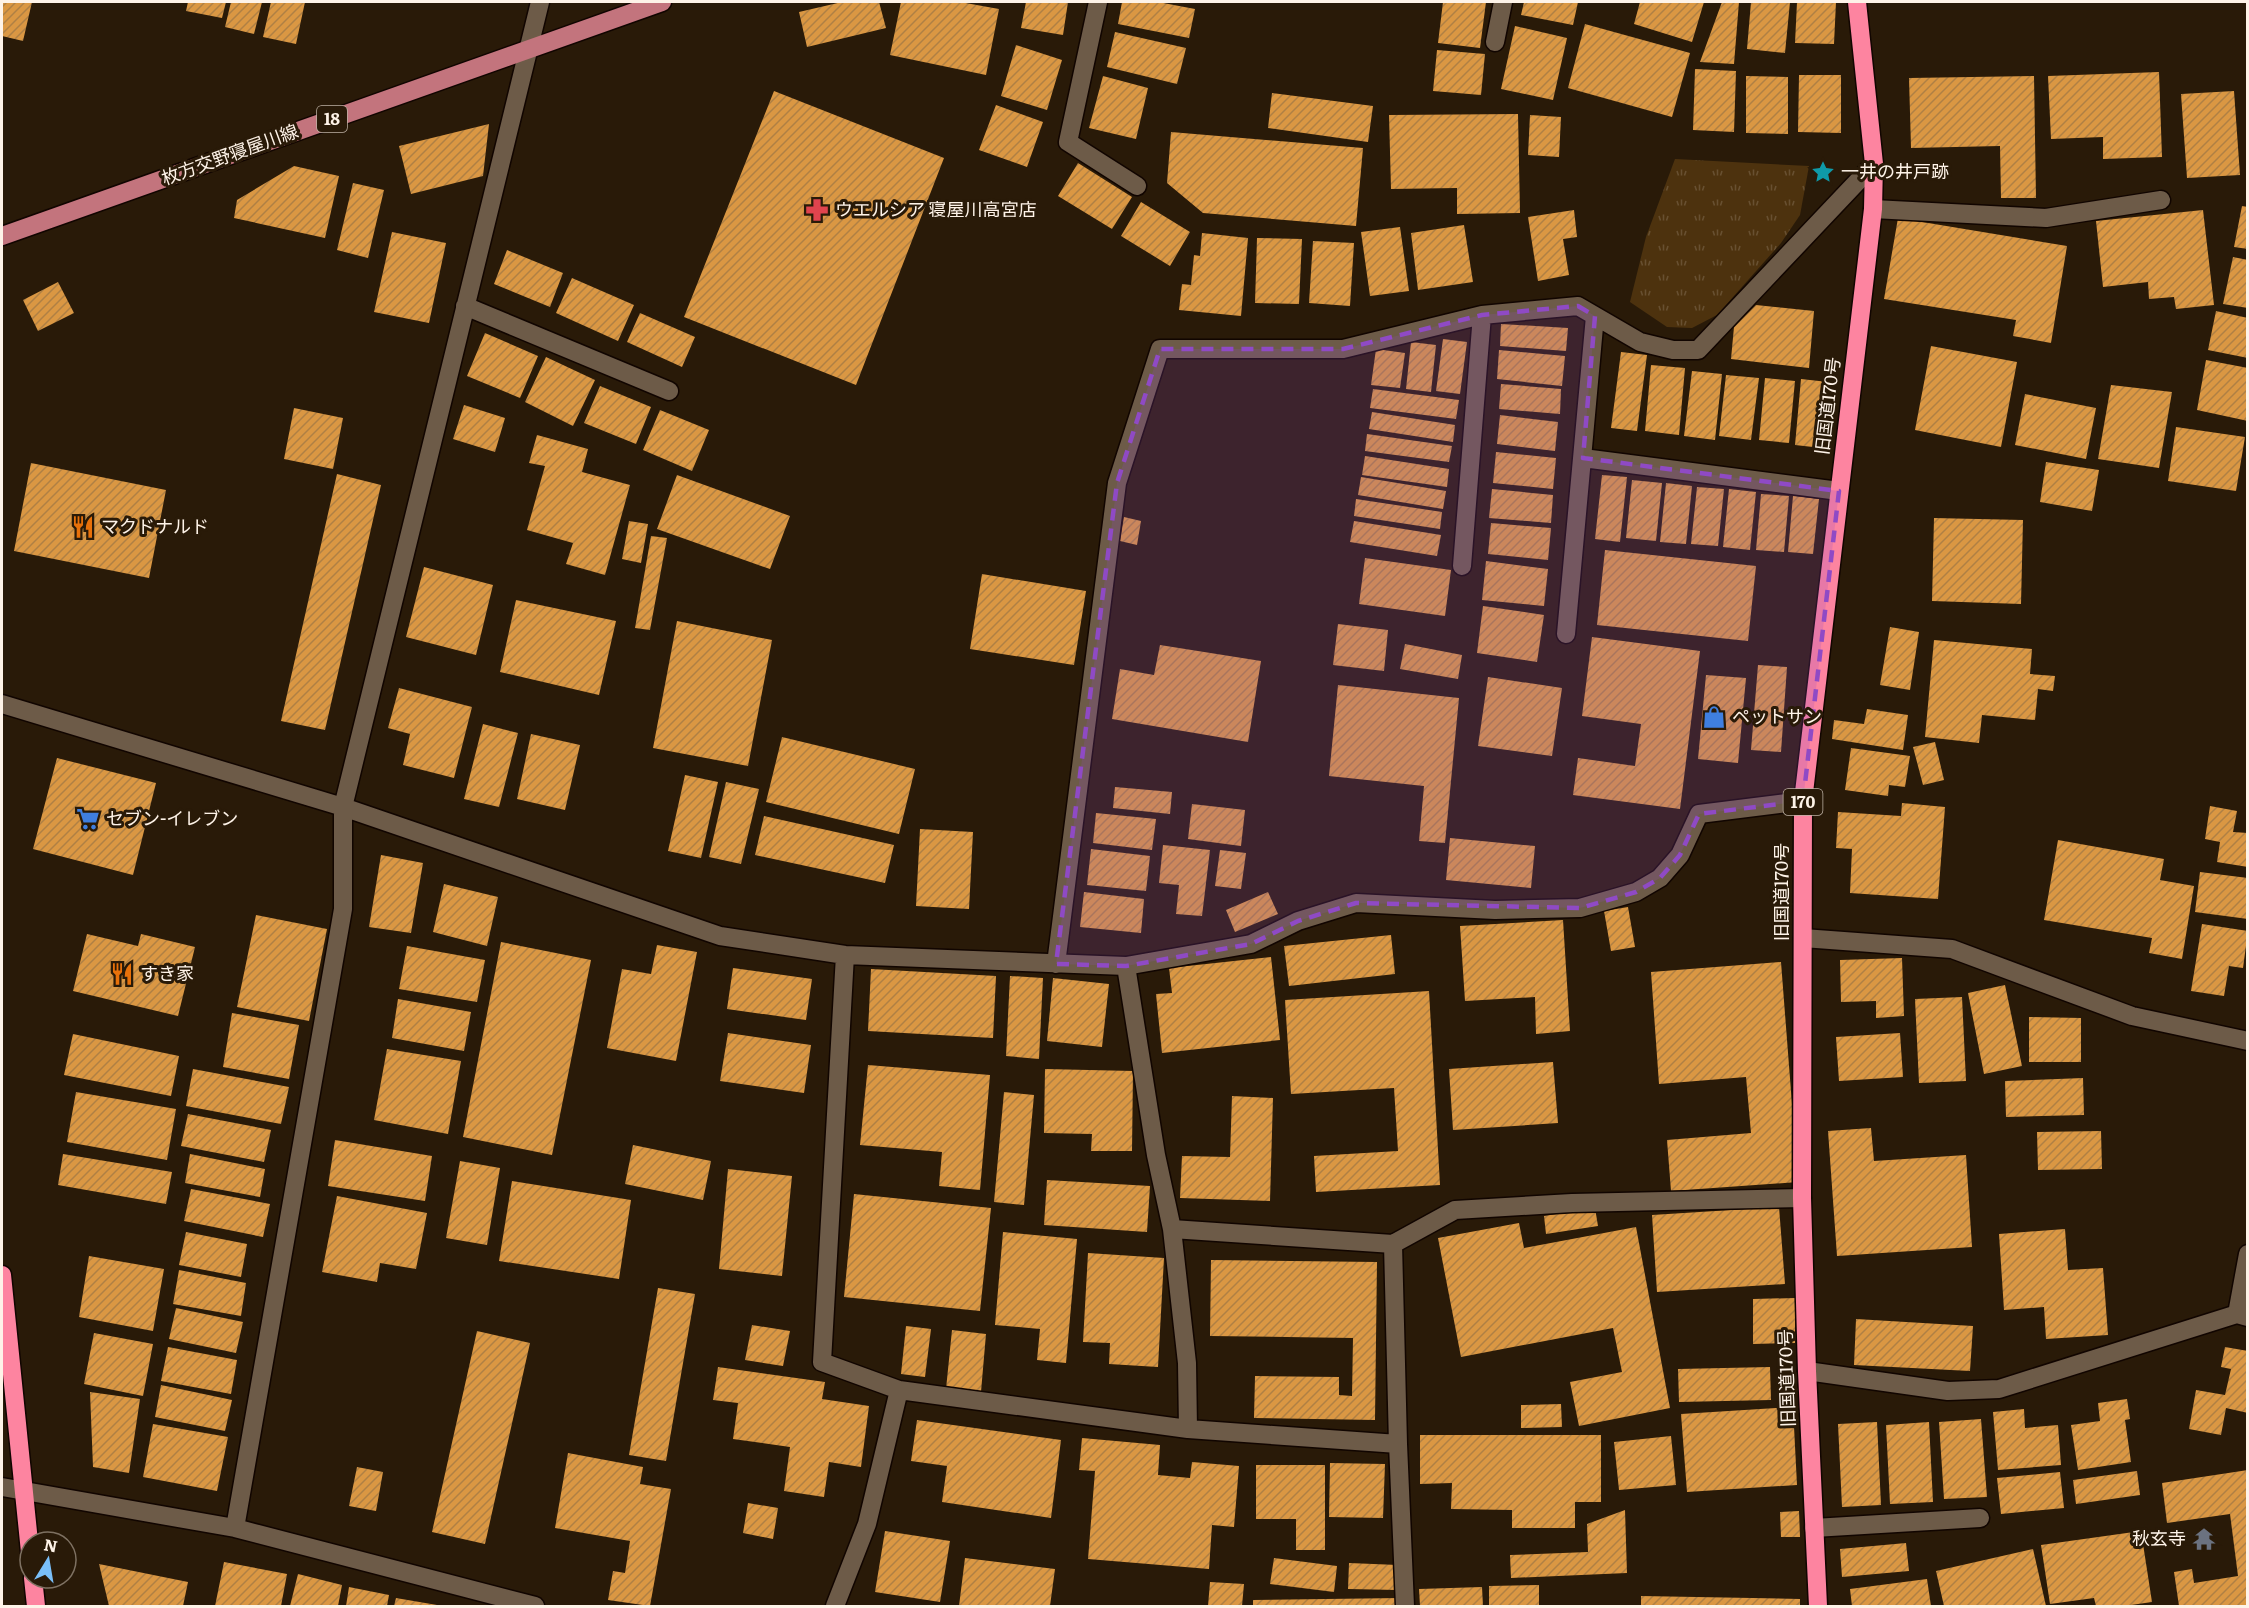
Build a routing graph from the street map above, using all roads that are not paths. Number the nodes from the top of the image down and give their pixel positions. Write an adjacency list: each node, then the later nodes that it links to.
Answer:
1 (540, 2): 7 (street)
2 (662, 2): 7 (main road, 枚方交野寝屋川線 / 18)
3 (1098, 2): 9 (street)
4 (1503, 2): 6 (street)
5 (1857, 2): 8 (highway, 旧国道170号 / 170)
6 (1495, 42)
7 (527, 50): 12 (main road, 枚方交野寝屋川線 / 18); 13 (street)
8 (1874, 164): 11 (highway, 旧国道170号 / 170); 15 (street)
9 (1137, 186)
10 (2161, 200): 11 (street)
11 (1873, 209): 18 (highway, 旧国道170号 / 170)
12 (2, 236)
13 (465, 306): 16 (street); 23 (street)
14 (1482, 315): 15 (street); 19 (street); 26 (street)
15 (1595, 316): 17 (street)
16 (669, 391)
17 (1582, 458): 18 (street); 20 (street)
18 (1839, 491): 22 (highway, 旧国道170号 / 170)
19 (1462, 566)
20 (1566, 634)
21 (2, 704): 23 (street)
22 (1803, 801): 24 (highway, 旧国道170号 / 170); 27 (street)
23 (343, 807): 25 (street); 42 (street)
24 (1803, 938): 28 (street); 29 (highway, 旧国道170号 / 170)
25 (845, 955): 26 (street); 36 (street)
26 (1056, 964): 27 (street)
27 (1126, 966): 30 (street)
28 (2247, 1041)
29 (1802, 1198): 31 (street); 35 (highway, 旧国道170号 / 170)
30 (1172, 1229): 31 (street); 37 (street)
31 (1393, 1244): 38 (street)
32 (2247, 1254): 34 (street)
33 (2, 1275): 40 (highway)
34 (2242, 1315): 35 (street)
35 (1807, 1371): 43 (highway, 旧国道170号 / 170)
36 (899, 1390): 37 (street); 49 (street)
37 (1188, 1429): 38 (street)
38 (1398, 1444): 50 (street)
39 (2, 1487): 40 (street)
40 (23, 1491): 42 (street); 44 (highway)
41 (1980, 1518): 43 (street)
42 (235, 1528): 46 (street)
43 (1814, 1528): 51 (highway, 旧国道170号 / 170)
44 (27, 1530)
45 (34, 1590): 47 (highway)
46 (470, 1598): 48 (street)
47 (36, 1606)
48 (535, 1606)
49 (835, 1606)
50 (1405, 1606)
51 (1818, 1606)

